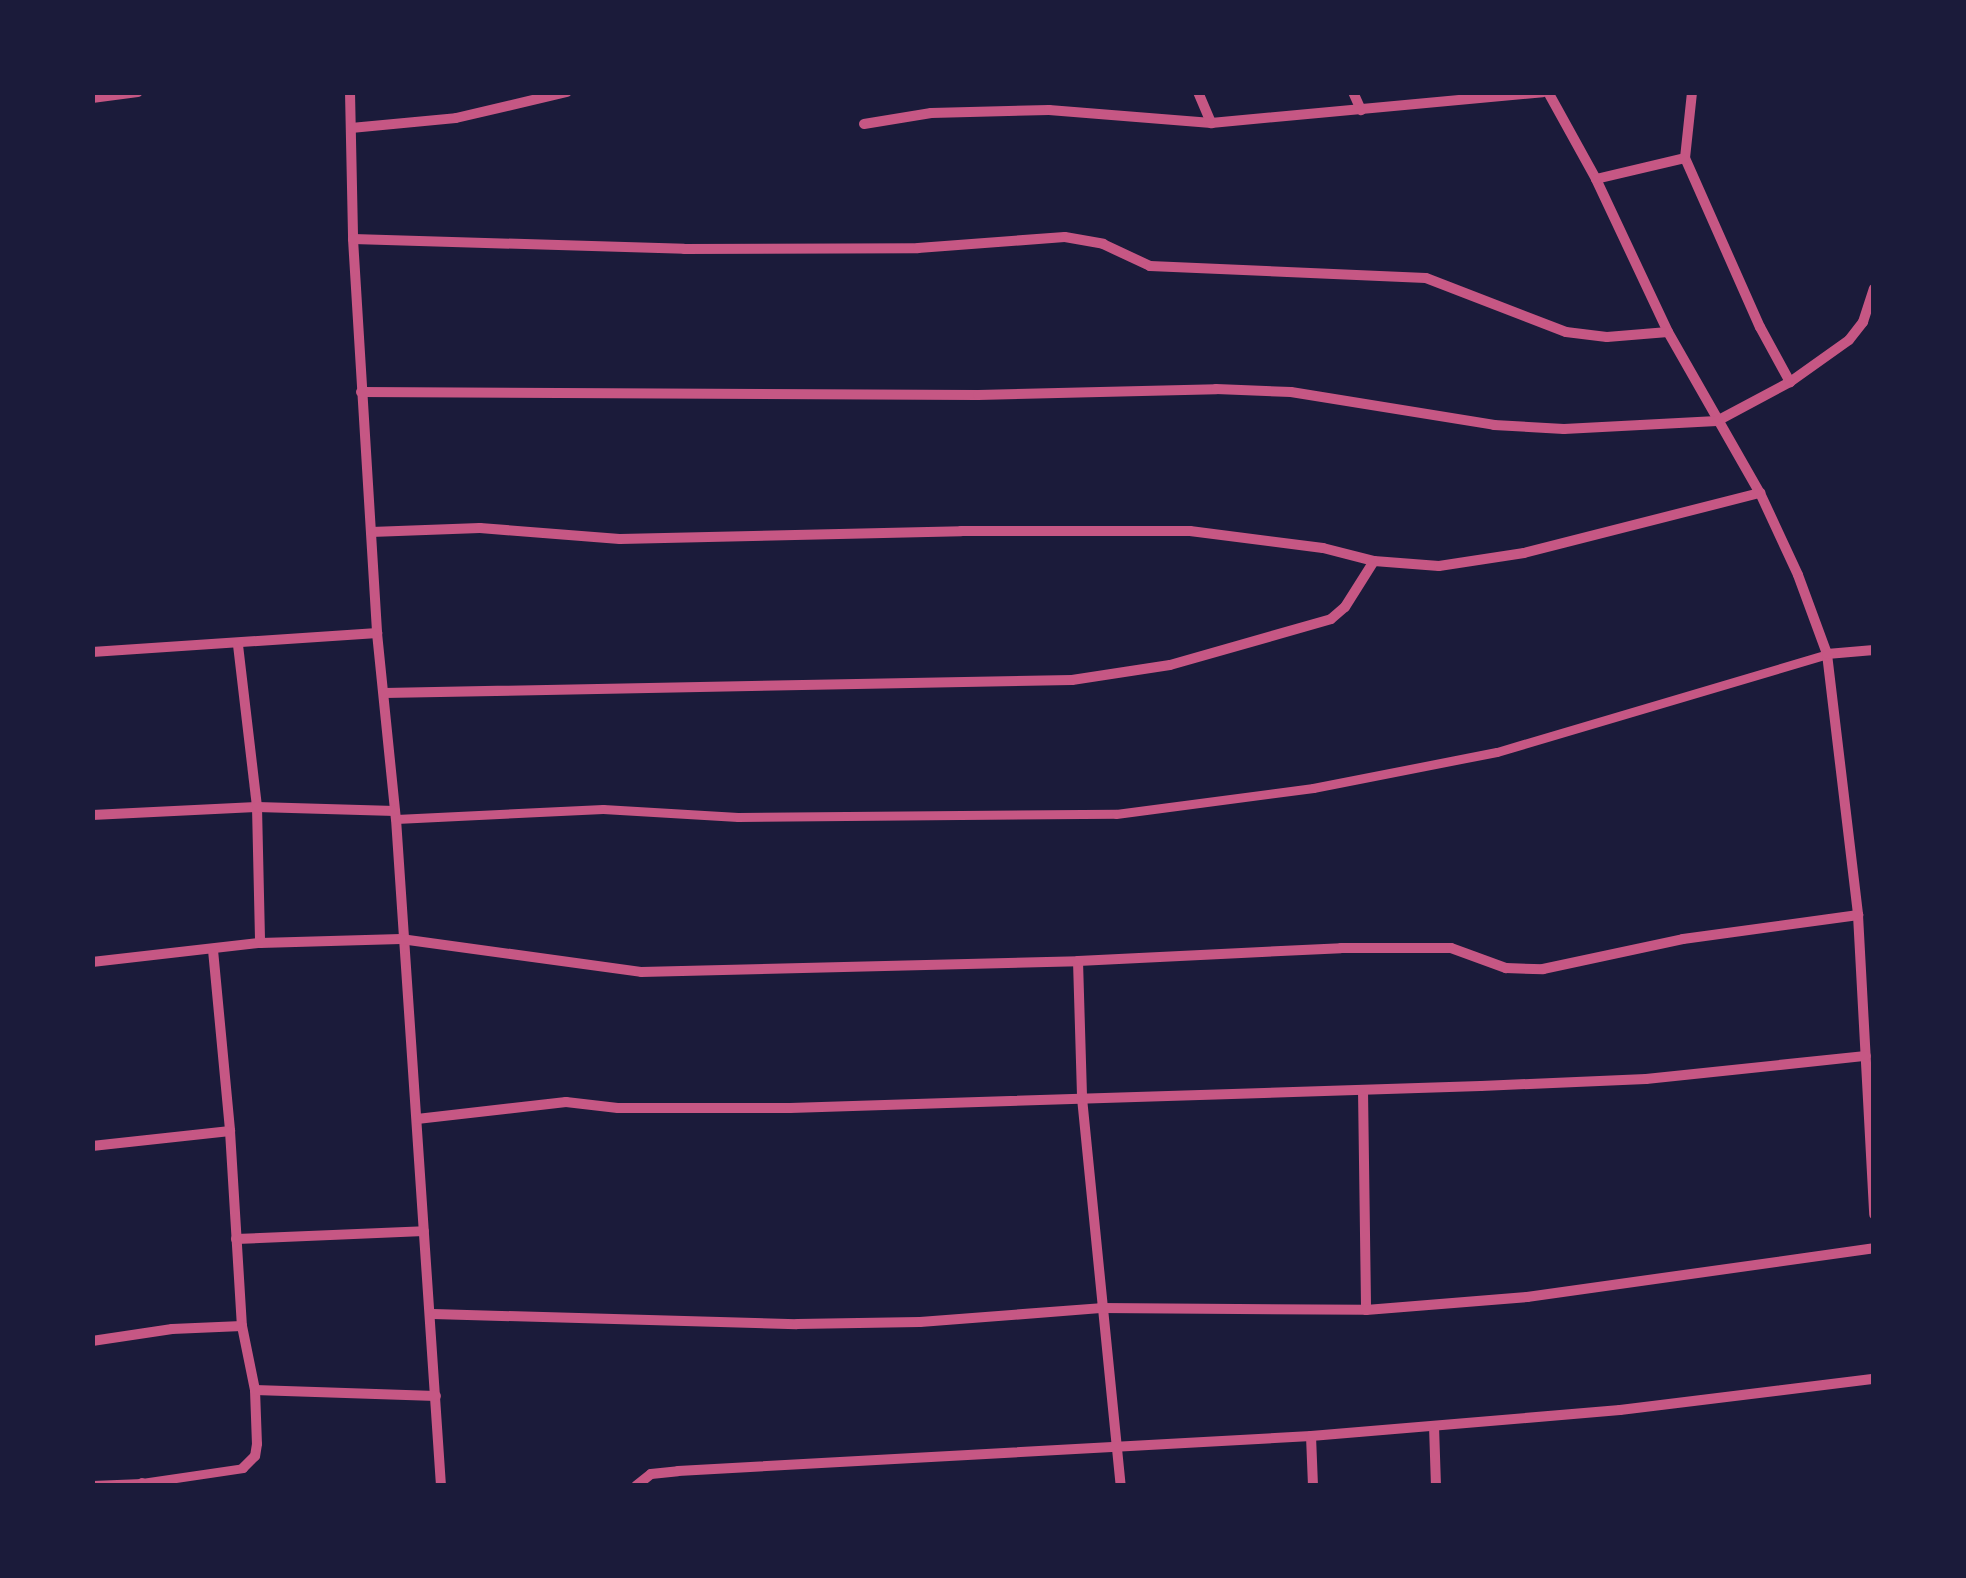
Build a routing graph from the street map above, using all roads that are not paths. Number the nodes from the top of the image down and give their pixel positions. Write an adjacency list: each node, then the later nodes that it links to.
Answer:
1 (138, 92): 8 (street)
2 (350, 92): 13 (street)
3 (567, 92): 13 (street)
4 (1198, 92): 11 (street)
5 (1353, 92): 10 (street)
6 (1546, 92): 10 (street); 15 (street)
7 (1692, 92): 14 (street)
8 (106, 94): 9 (street)
9 (92, 98)
10 (1361, 110): 11 (street)
11 (1212, 123): 12 (street)
12 (864, 124)
13 (351, 128): 16 (street)
14 (1685, 158): 15 (street); 19 (street)
15 (1596, 179): 18 (street)
16 (353, 239): 18 (street); 20 (street)
17 (1874, 289): 19 (street)
18 (1668, 332): 21 (street)
19 (1790, 382): 21 (street)
20 (361, 392): 21 (street); 23 (street)
21 (1717, 421): 22 (street)
22 (1760, 493): 24 (street); 29 (street)
23 (371, 532): 24 (street); 25 (street)
24 (1374, 560): 30 (street)
25 (377, 632): 26 (street); 30 (street)
26 (238, 646): 28 (street); 31 (street)
27 (1874, 650): 29 (street)
28 (92, 652)
29 (1827, 654): 33 (street); 34 (street)
30 (384, 693): 33 (street)
31 (257, 807): 32 (street); 33 (street); 36 (street)
32 (92, 815)
33 (395, 815): 35 (street)
34 (1858, 915): 38 (street); 40 (street)
35 (401, 939): 36 (street); 38 (street); 43 (street)
36 (260, 944): 37 (street)
37 (213, 950): 39 (street); 44 (street)
38 (1078, 960): 42 (street)
39 (92, 962)
40 (1866, 1056): 41 (street); 46 (street)
41 (1362, 1090): 42 (street); 52 (street)
42 (1082, 1098): 43 (street); 51 (street)
43 (417, 1119): 48 (street)
44 (230, 1131): 45 (street); 49 (street)
45 (92, 1146)
46 (1871, 1149): 47 (street)
47 (1874, 1215)
48 (424, 1231): 49 (street); 53 (street)
49 (236, 1239): 54 (street)
50 (1874, 1248): 52 (street)
51 (1100, 1308): 52 (street); 53 (street); 61 (street)
52 (1366, 1310)
53 (432, 1314): 58 (street)
54 (242, 1326): 55 (street); 57 (street)
55 (92, 1341)
56 (1874, 1380): 59 (street)
57 (256, 1390): 58 (street); 62 (street)
58 (436, 1396): 65 (street)
59 (1434, 1426): 60 (street); 69 (street)
60 (1311, 1436): 61 (street); 68 (street)
61 (1119, 1446): 66 (street); 67 (street)
62 (243, 1468): 63 (street)
63 (143, 1484): 64 (street)
64 (92, 1485)
65 (441, 1486)
66 (636, 1486)
67 (1121, 1486)
68 (1313, 1486)
69 (1436, 1486)

